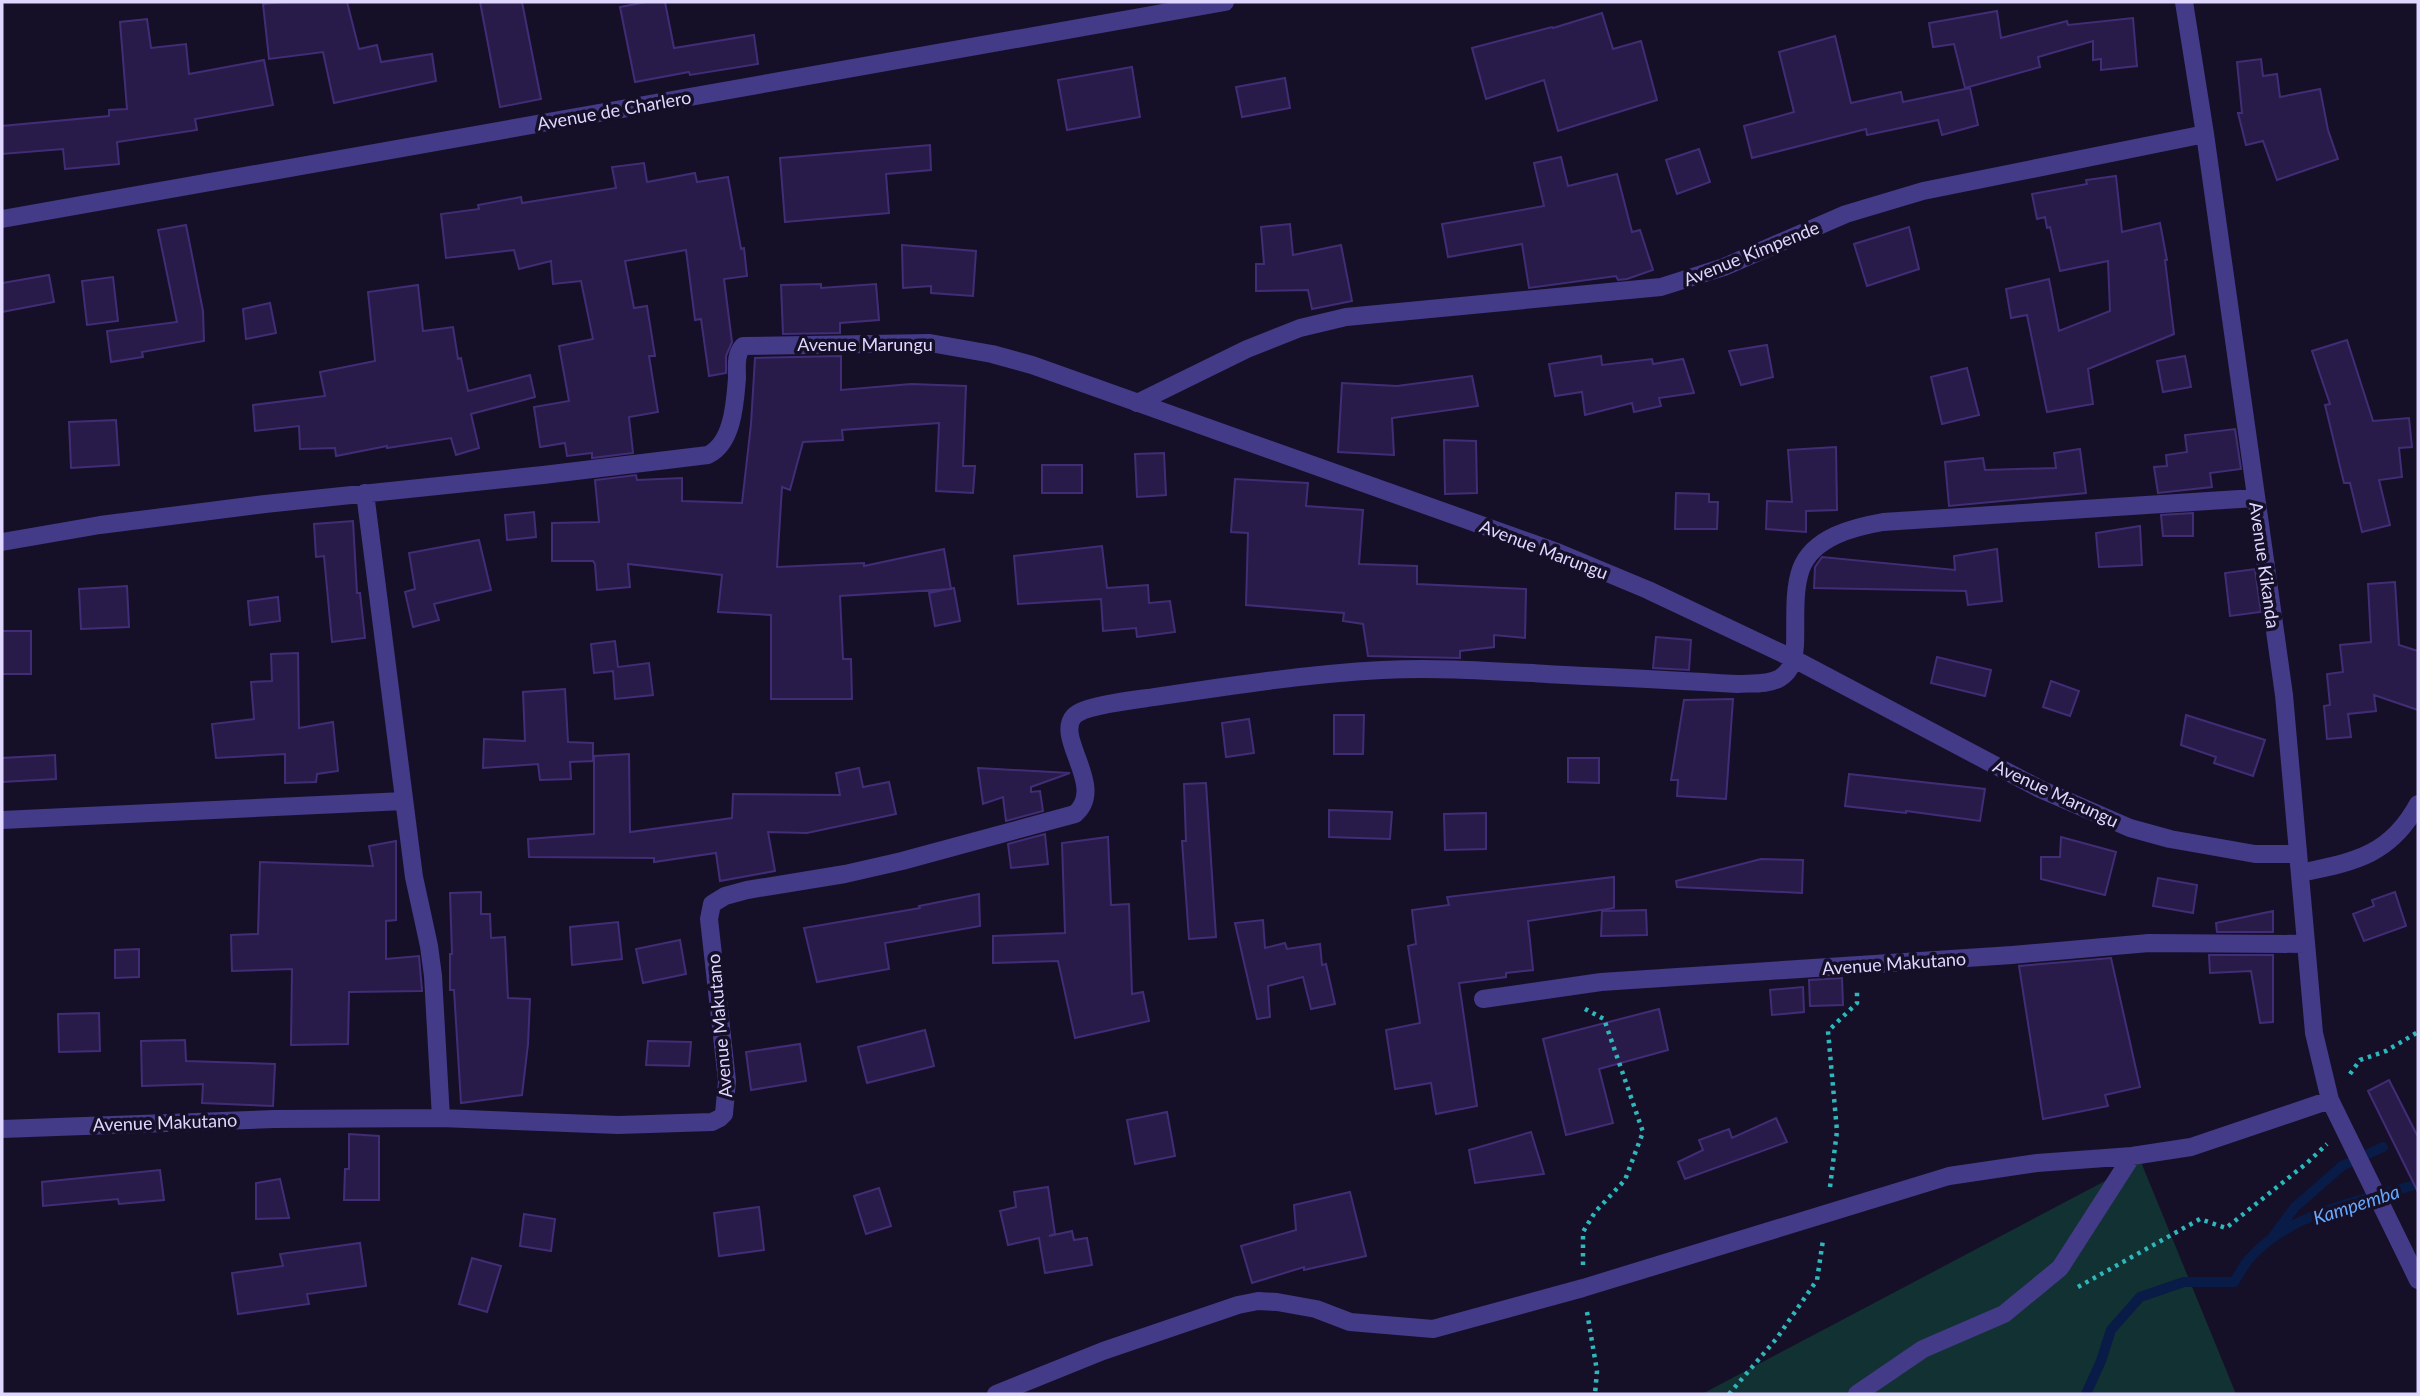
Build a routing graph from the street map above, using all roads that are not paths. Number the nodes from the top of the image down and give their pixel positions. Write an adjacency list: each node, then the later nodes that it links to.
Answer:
1 (1225, 2): 4 (street, Avenue de Charlero)
2 (2184, 2): 3 (street, Avenue Kikanda)
3 (2205, 134): 5 (street, Avenue Kimpende); 7 (street, Avenue Kikanda)
4 (2, 219)
5 (1137, 403): 6 (street, Avenue Marungu); 9 (street, Avenue Marungu)
6 (365, 493): 8 (street); 10 (street)
7 (2255, 498): 9 (street); 13 (street, Avenue Kikanda)
8 (2, 542)
9 (1794, 659): 13 (street, Avenue Marungu); 18 (street, Avenue Makutano)
10 (404, 801): 12 (street); 18 (street)
11 (2418, 804): 14 (street)
12 (2, 820)
13 (2298, 854): 14 (street, Avenue Kikanda)
14 (2300, 873): 15 (street, Avenue Kikanda)
15 (2306, 944): 16 (street, Avenue Makutano); 17 (street, Avenue Kikanda)
16 (1483, 999)
17 (2330, 1100): 20 (street); 21 (street, Avenue Kikanda)
18 (442, 1118): 19 (street, Avenue Makutano)
19 (2, 1129)
20 (2132, 1156): 22 (street); 23 (street)
21 (2418, 1280)
22 (996, 1394)
23 (1857, 1394)

